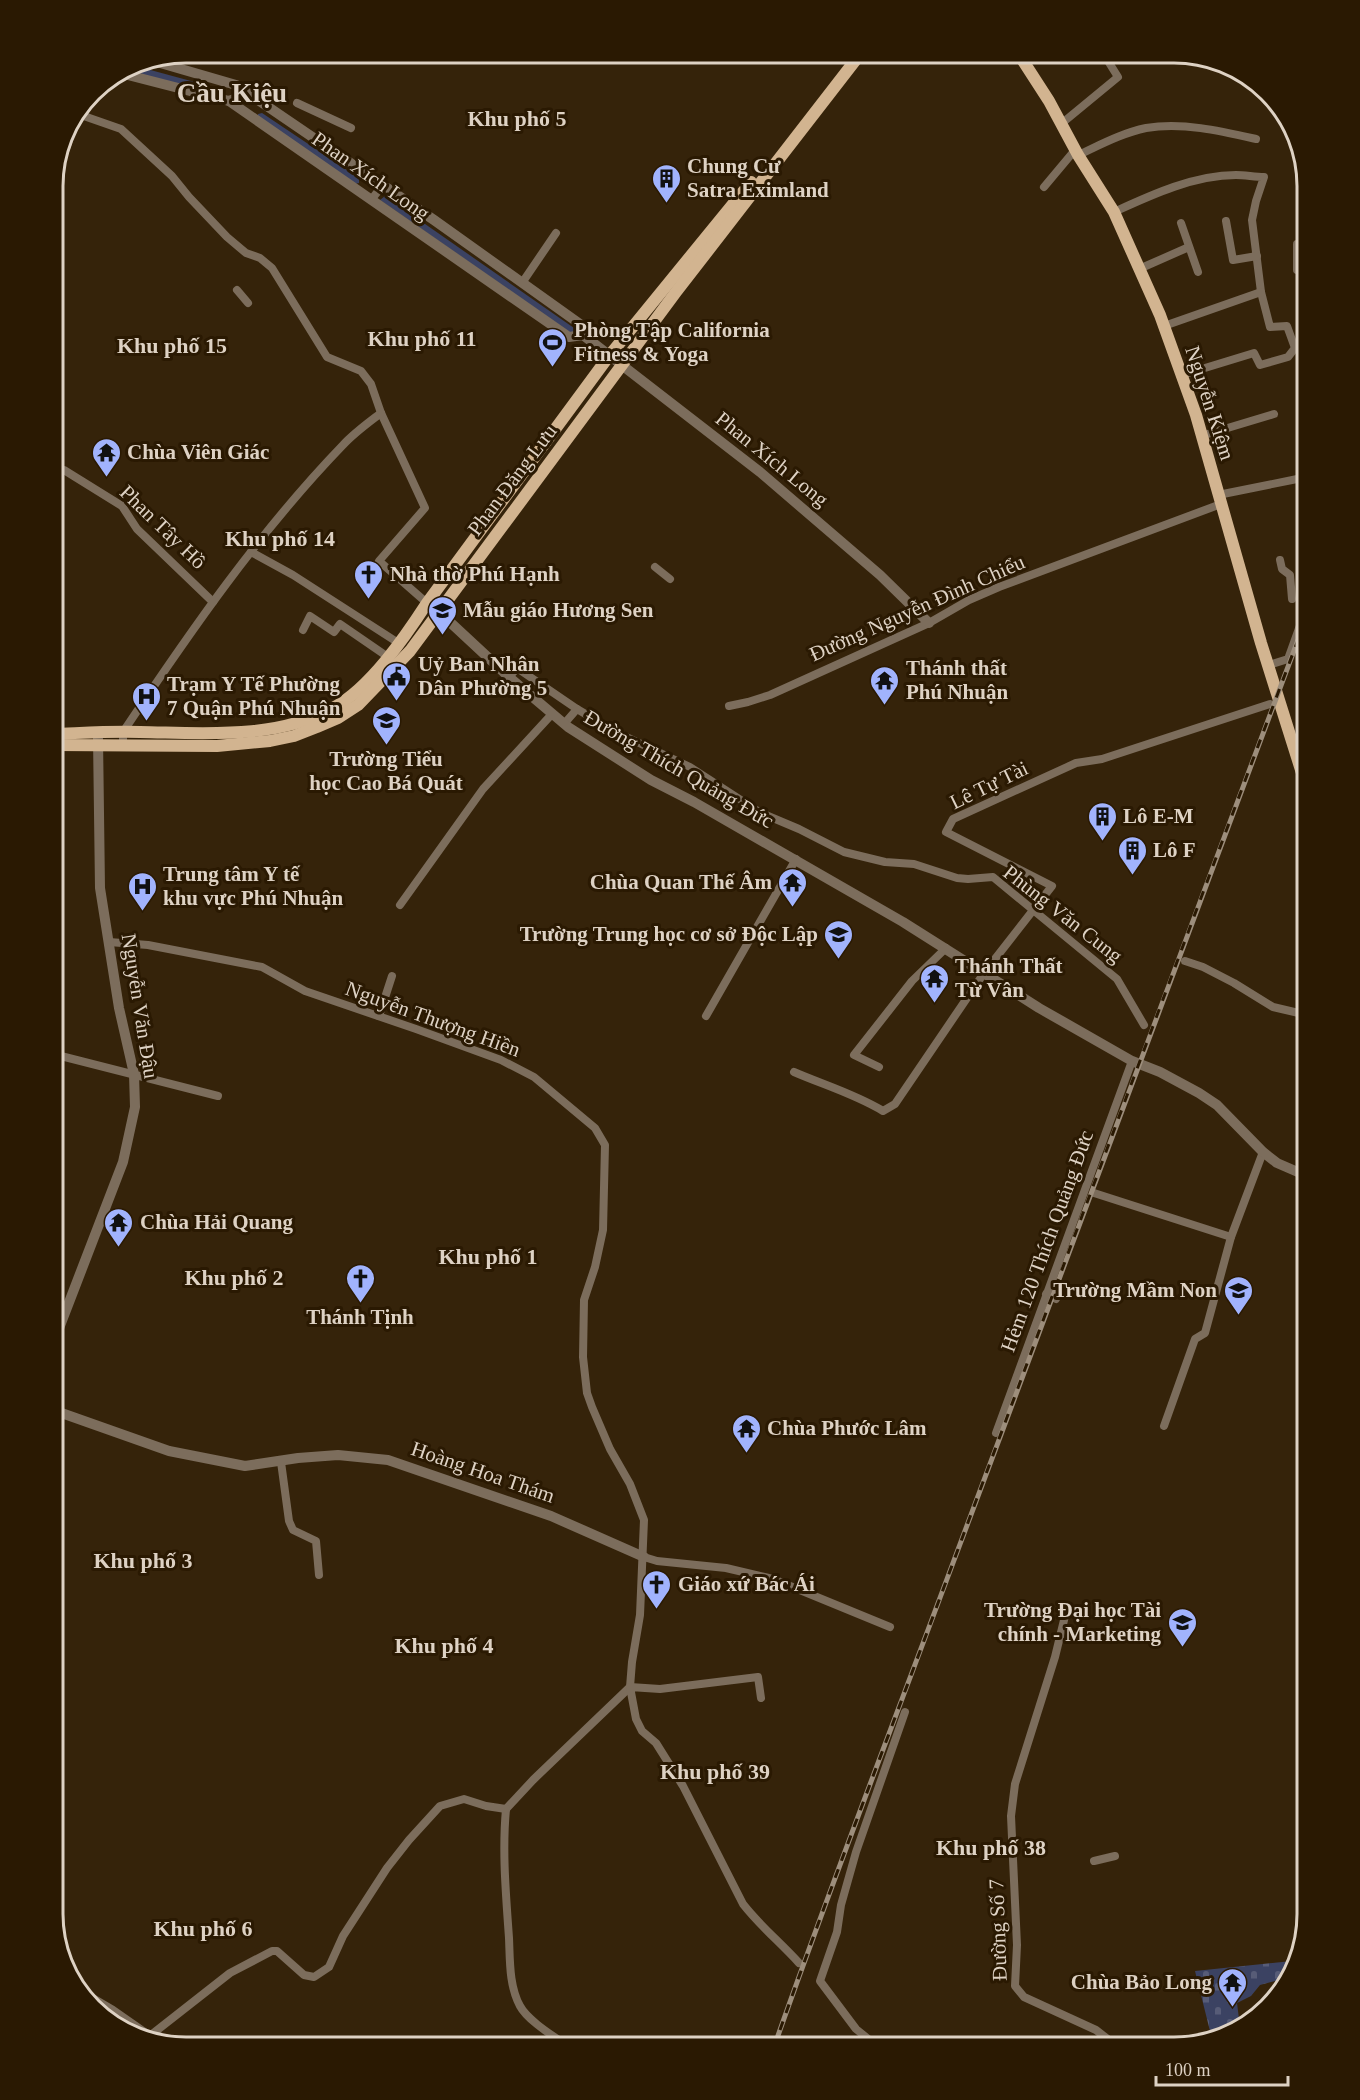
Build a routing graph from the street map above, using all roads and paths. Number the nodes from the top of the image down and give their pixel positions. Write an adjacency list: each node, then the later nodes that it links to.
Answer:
1 (843, 63): 34 (main road, Phan Đăng Lưu)
2 (853, 63): 35 (main road, Phan Đăng Lưu)
3 (1024, 63): 11 (main road, Nguyễn Kiệm)
4 (1109, 63): 11 (street)
5 (166, 65): 7 (street, Phan Xích Long)
6 (132, 76): 8 (street, Phan Xích Long)
7 (234, 86): 8 (street); 15 (street, Phan Xích Long)
8 (227, 100): 17 (street, Phan Xích Long)
9 (297, 104): 12 (street)
10 (86, 115): 37 (street)
11 (1061, 124): 14 (main road, Nguyễn Kiệm)
12 (351, 128)
13 (1256, 139): 14 (street)
14 (1076, 152): 16 (street); 18 (main road, Nguyễn Kiệm)
15 (383, 185): 17 (street); 28 (street, Phan Xích Long)
16 (1044, 187)
17 (371, 200): 33 (street, Phan Xích Long)
18 (1114, 212): 24 (street); 25 (main road, Nguyễn Kiệm)
19 (1226, 221): 24 (street)
20 (1181, 223): 23 (street)
21 (556, 233): 28 (street)
22 (1297, 244): 26 (street)
23 (1189, 247): 25 (street); 27 (street)
24 (1257, 256): 30 (street)
25 (1139, 269): 32 (main road, Nguyễn Kiệm)
26 (1297, 270)
27 (1198, 272)
28 (522, 283): 33 (street, Phan Xích Long)
29 (237, 290): 31 (street)
30 (1261, 292): 32 (street); 36 (street)
31 (248, 303)
32 (1164, 326): 36 (main road, Nguyễn Kiệm)
33 (583, 334): 34 (street, Phan Xích Long)
34 (609, 356): 35 (street, Phan Xích Long); 49 (main road, Phan Đăng Lưu)
35 (621, 366): 50 (main road, Phan Đăng Lưu); 51 (street, Phan Xích Long)
36 (1182, 375): 39 (main road, Nguyễn Kiệm)
37 (381, 413): 43 (street); 49 (street)
38 (1274, 414): 39 (street)
39 (1201, 436): 42 (main road, Nguyễn Kiệm)
40 (63, 470): 48 (street, Phan Tây Hồ)
41 (1297, 480): 42 (street, Đường Nguyễn Đình Chiểu)
42 (1220, 500): 51 (street, Đường Nguyễn Đình Chiểu); 56 (main road, Nguyễn Kiệm)
43 (251, 552): 48 (street); 54 (street)
44 (1280, 561): 47 (street)
45 (655, 567): 46 (street)
46 (670, 579)
47 (1292, 599)
48 (213, 602): 67 (street)
49 (427, 603): 50 (main road); 54 (main road, Phan Đăng Lưu)
50 (438, 611): 57 (street, Đường Thích Quảng Đức); 67 (main road, Phan Đăng Lưu)
51 (929, 623): 61 (street, Đường Nguyễn Đình Chiểu)
52 (303, 630): 55 (street)
53 (1297, 635): 56 (street)
54 (400, 644): 55 (main road, Phan Đăng Lưu)
55 (388, 657): 67 (main road, Phan Đăng Lưu)
56 (1269, 665): 69 (main road, Nguyễn Kiệm)
57 (509, 677): 58 (street, Phùng Văn Cung); 59 (street, Đường Thích Quảng Đức)
58 (549, 691): 59 (street); 62 (street, Phùng Văn Cung)
59 (539, 704): 63 (street, Đường Thích Quảng Đức)
60 (1270, 704): 72 (street, Lê Tự Tài)
61 (729, 706)
62 (577, 709): 64 (street); 72 (street, Phùng Văn Cung)
63 (552, 714): 64 (street, Đường Thích Quảng Đức); 71 (street)
64 (564, 724): 70 (street, Đường Thích Quảng Đức)
65 (63, 735): 66 (main road, Phan Đăng Lưu)
66 (98, 738): 67 (main road, Phan Đăng Lưu); 68 (main road, Phan Đăng Lưu); 73 (street, Nguyễn Văn Đậu)
67 (123, 738)
68 (63, 743)
69 (1297, 754)
70 (796, 860): 74 (street, Đường Thích Quảng Đức); 80 (street)
71 (400, 905)
72 (1034, 911): 76 (street, Lê Tự Tài); 81 (street, Phùng Văn Cung)
73 (109, 942): 79 (street, Nguyễn Thượng Hiền); 86 (street, Nguyễn Văn Đậu)
74 (946, 948): 76 (street); 84 (street)
75 (1185, 961): 78 (street)
76 (984, 973): 83 (street); 85 (street, Lê Tự Tài)
77 (392, 976): 79 (street)
78 (1297, 1012)
79 (379, 1016): 99 (street, Nguyễn Thượng Hiền)
80 (706, 1016)
81 (1144, 1025)
82 (63, 1056): 86 (street)
83 (1132, 1061): 88 (street); 92 (street, Hẻm 120 Thích Quảng Đức)
84 (879, 1067)
85 (794, 1071)
86 (134, 1074): 87 (street); 94 (street, Nguyễn Văn Đậu)
87 (218, 1096)
88 (1263, 1152): 89 (street); 91 (street)
89 (1297, 1171)
90 (1094, 1194): 91 (street)
91 (1232, 1237): 96 (street)
92 (1046, 1294): 93 (street); 97 (street, Hẻm 120 Thích Quảng Đức)
93 (1056, 1299)
94 (63, 1318)
95 (63, 1414): 98 (street, Hoàng Hoa Thám)
96 (1164, 1426)
97 (996, 1433)
98 (281, 1462): 99 (street, Hoàng Hoa Thám); 100 (street)
99 (644, 1557): 102 (street, Hoàng Hoa Thám); 103 (street, Nguyễn Thượng Hiền)
100 (318, 1575)
101 (1065, 1616): 115 (street, Đường Số 7)
102 (890, 1627)
103 (630, 1687): 104 (street); 106 (street); 109 (street, Nguyễn Thượng Hiền)
104 (761, 1698)
105 (905, 1712): 114 (street)
106 (506, 1809): 112 (street); 113 (street)
107 (1115, 1857): 108 (street)
108 (1094, 1861)
109 (800, 1963)
110 (108, 2008): 111 (street)
111 (134, 2025)
112 (157, 2033)
113 (555, 2037)
114 (866, 2037)
115 (1105, 2037)

